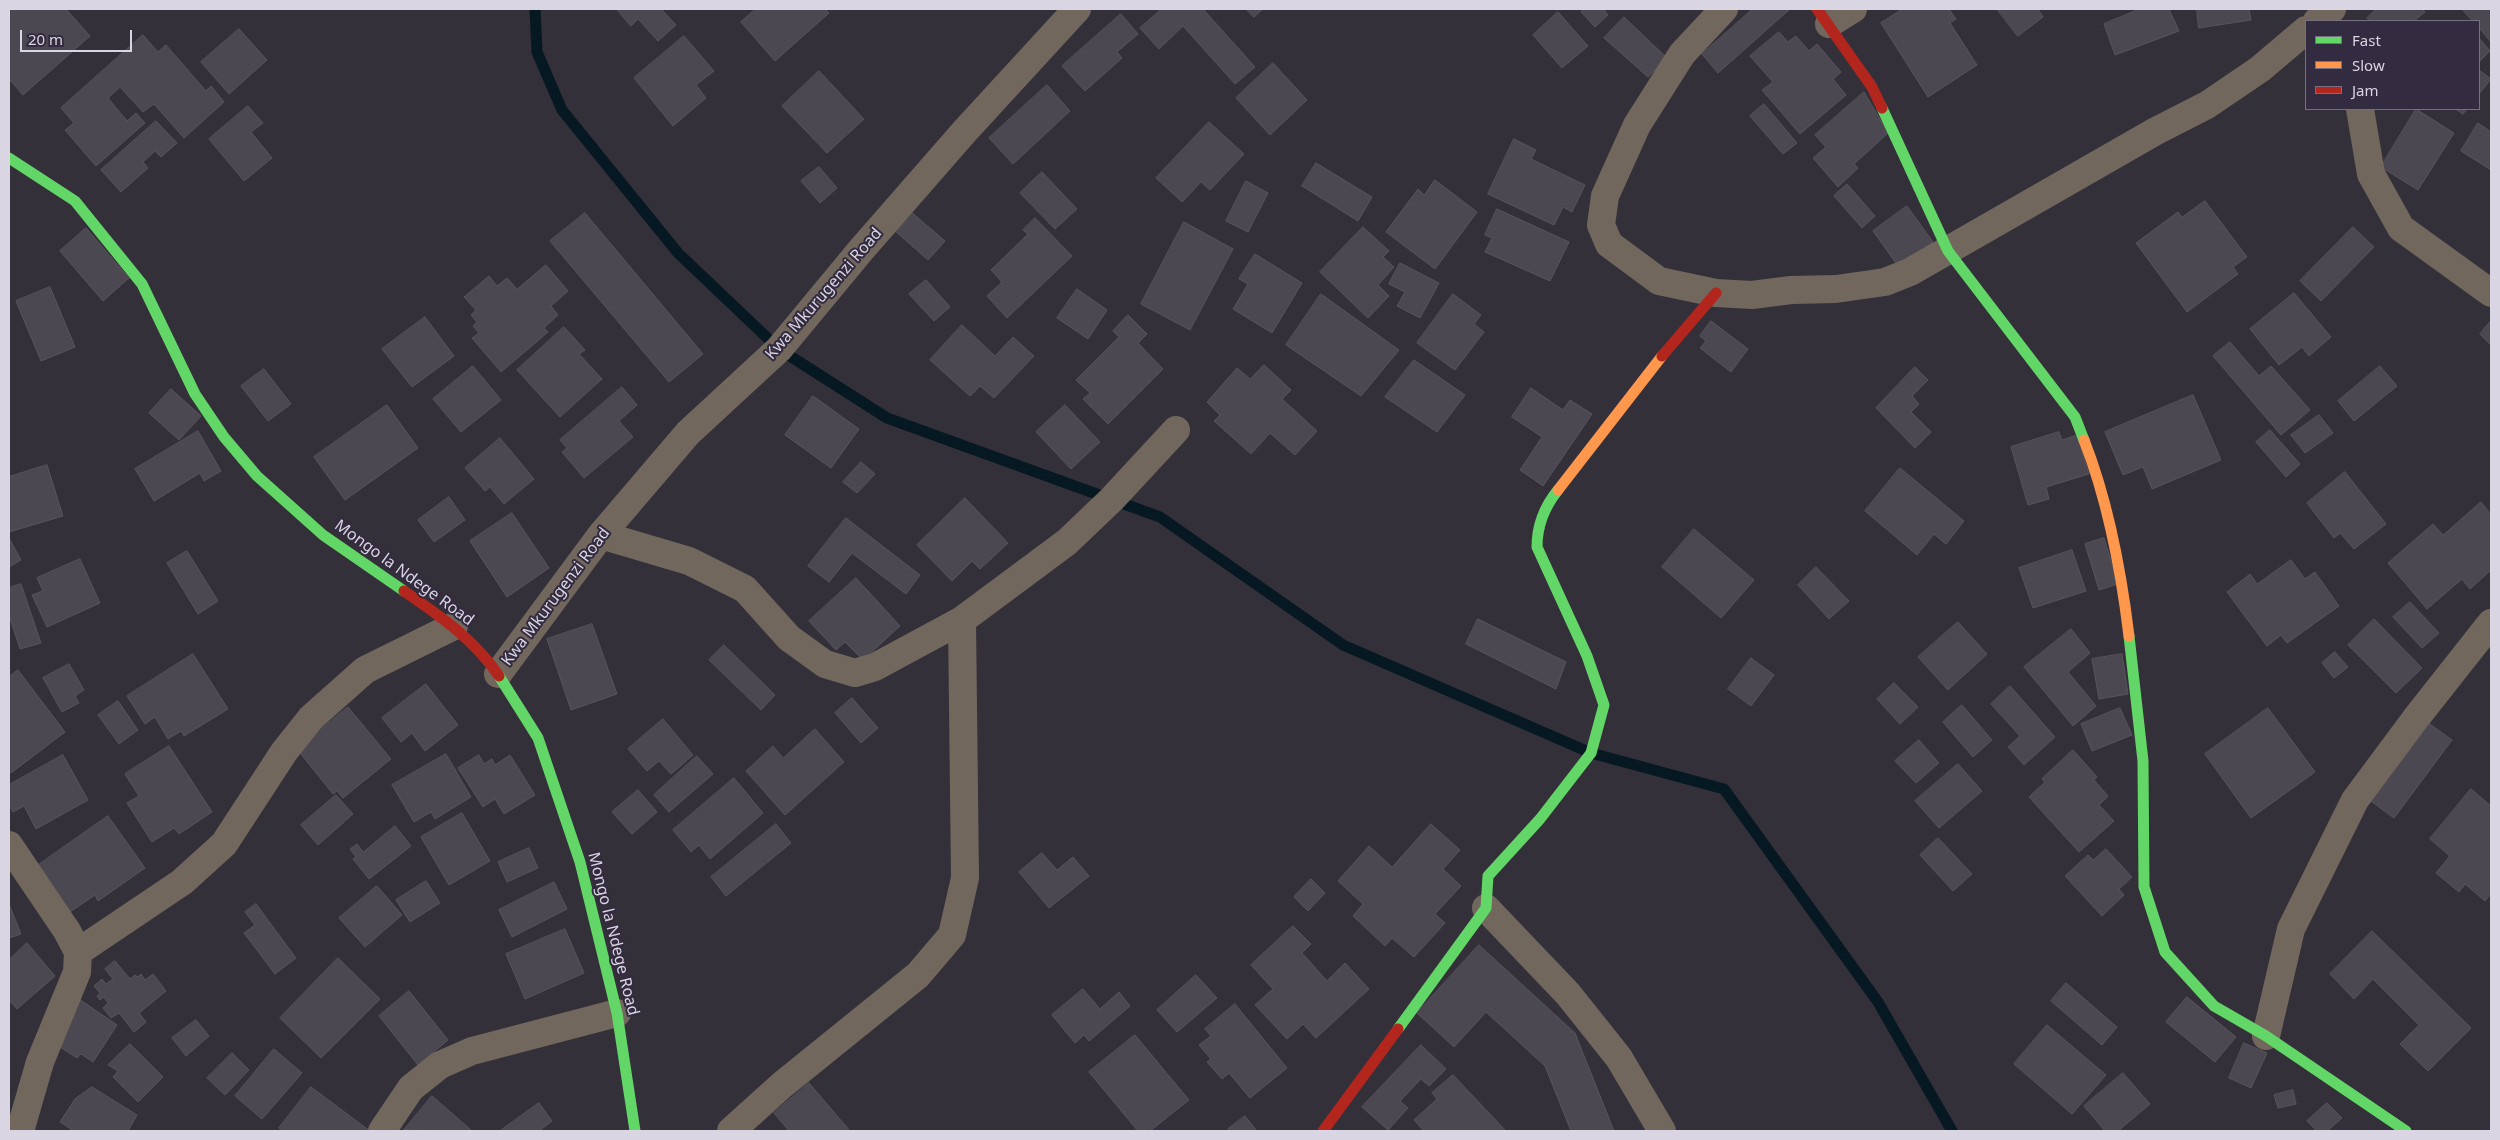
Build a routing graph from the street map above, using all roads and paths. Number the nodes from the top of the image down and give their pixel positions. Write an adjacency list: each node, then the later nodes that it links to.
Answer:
1 (1077, 9): 14 (street, Kwa Mkurugenzi Road)
2 (1724, 9): 11 (street)
3 (1854, 9): 5 (street)
4 (2332, 9): 6 (street)
5 (1823, 16): 10 (street)
6 (2318, 20)
7 (2305, 31): 10 (street)
8 (2360, 110): 12 (street)
9 (9, 158): 17 (street, Mongo la Ndege Road)
10 (1948, 251): 11 (street); 23 (street)
11 (1716, 293): 20 (street)
12 (2491, 293)
13 (1176, 430): 15 (street)
14 (601, 536): 15 (street); 18 (street, Kwa Mkurugenzi Road)
15 (962, 620): 27 (street)
16 (2491, 623): 23 (street)
17 (454, 626): 18 (street, Mongo la Ndege Road); 21 (street)
18 (498, 674): 22 (street, Mongo la Ndege Road)
19 (9, 845): 21 (street)
20 (1486, 908): 28 (street); 29 (street)
21 (78, 952): 24 (street)
22 (617, 1013): 25 (street); 26 (street, Mongo la Ndege Road)
23 (2266, 1036): 30 (street)
24 (20, 1131)
25 (382, 1131)
26 (635, 1131)
27 (731, 1131)
28 (1324, 1131)
29 (1662, 1131)
30 (2406, 1131)

